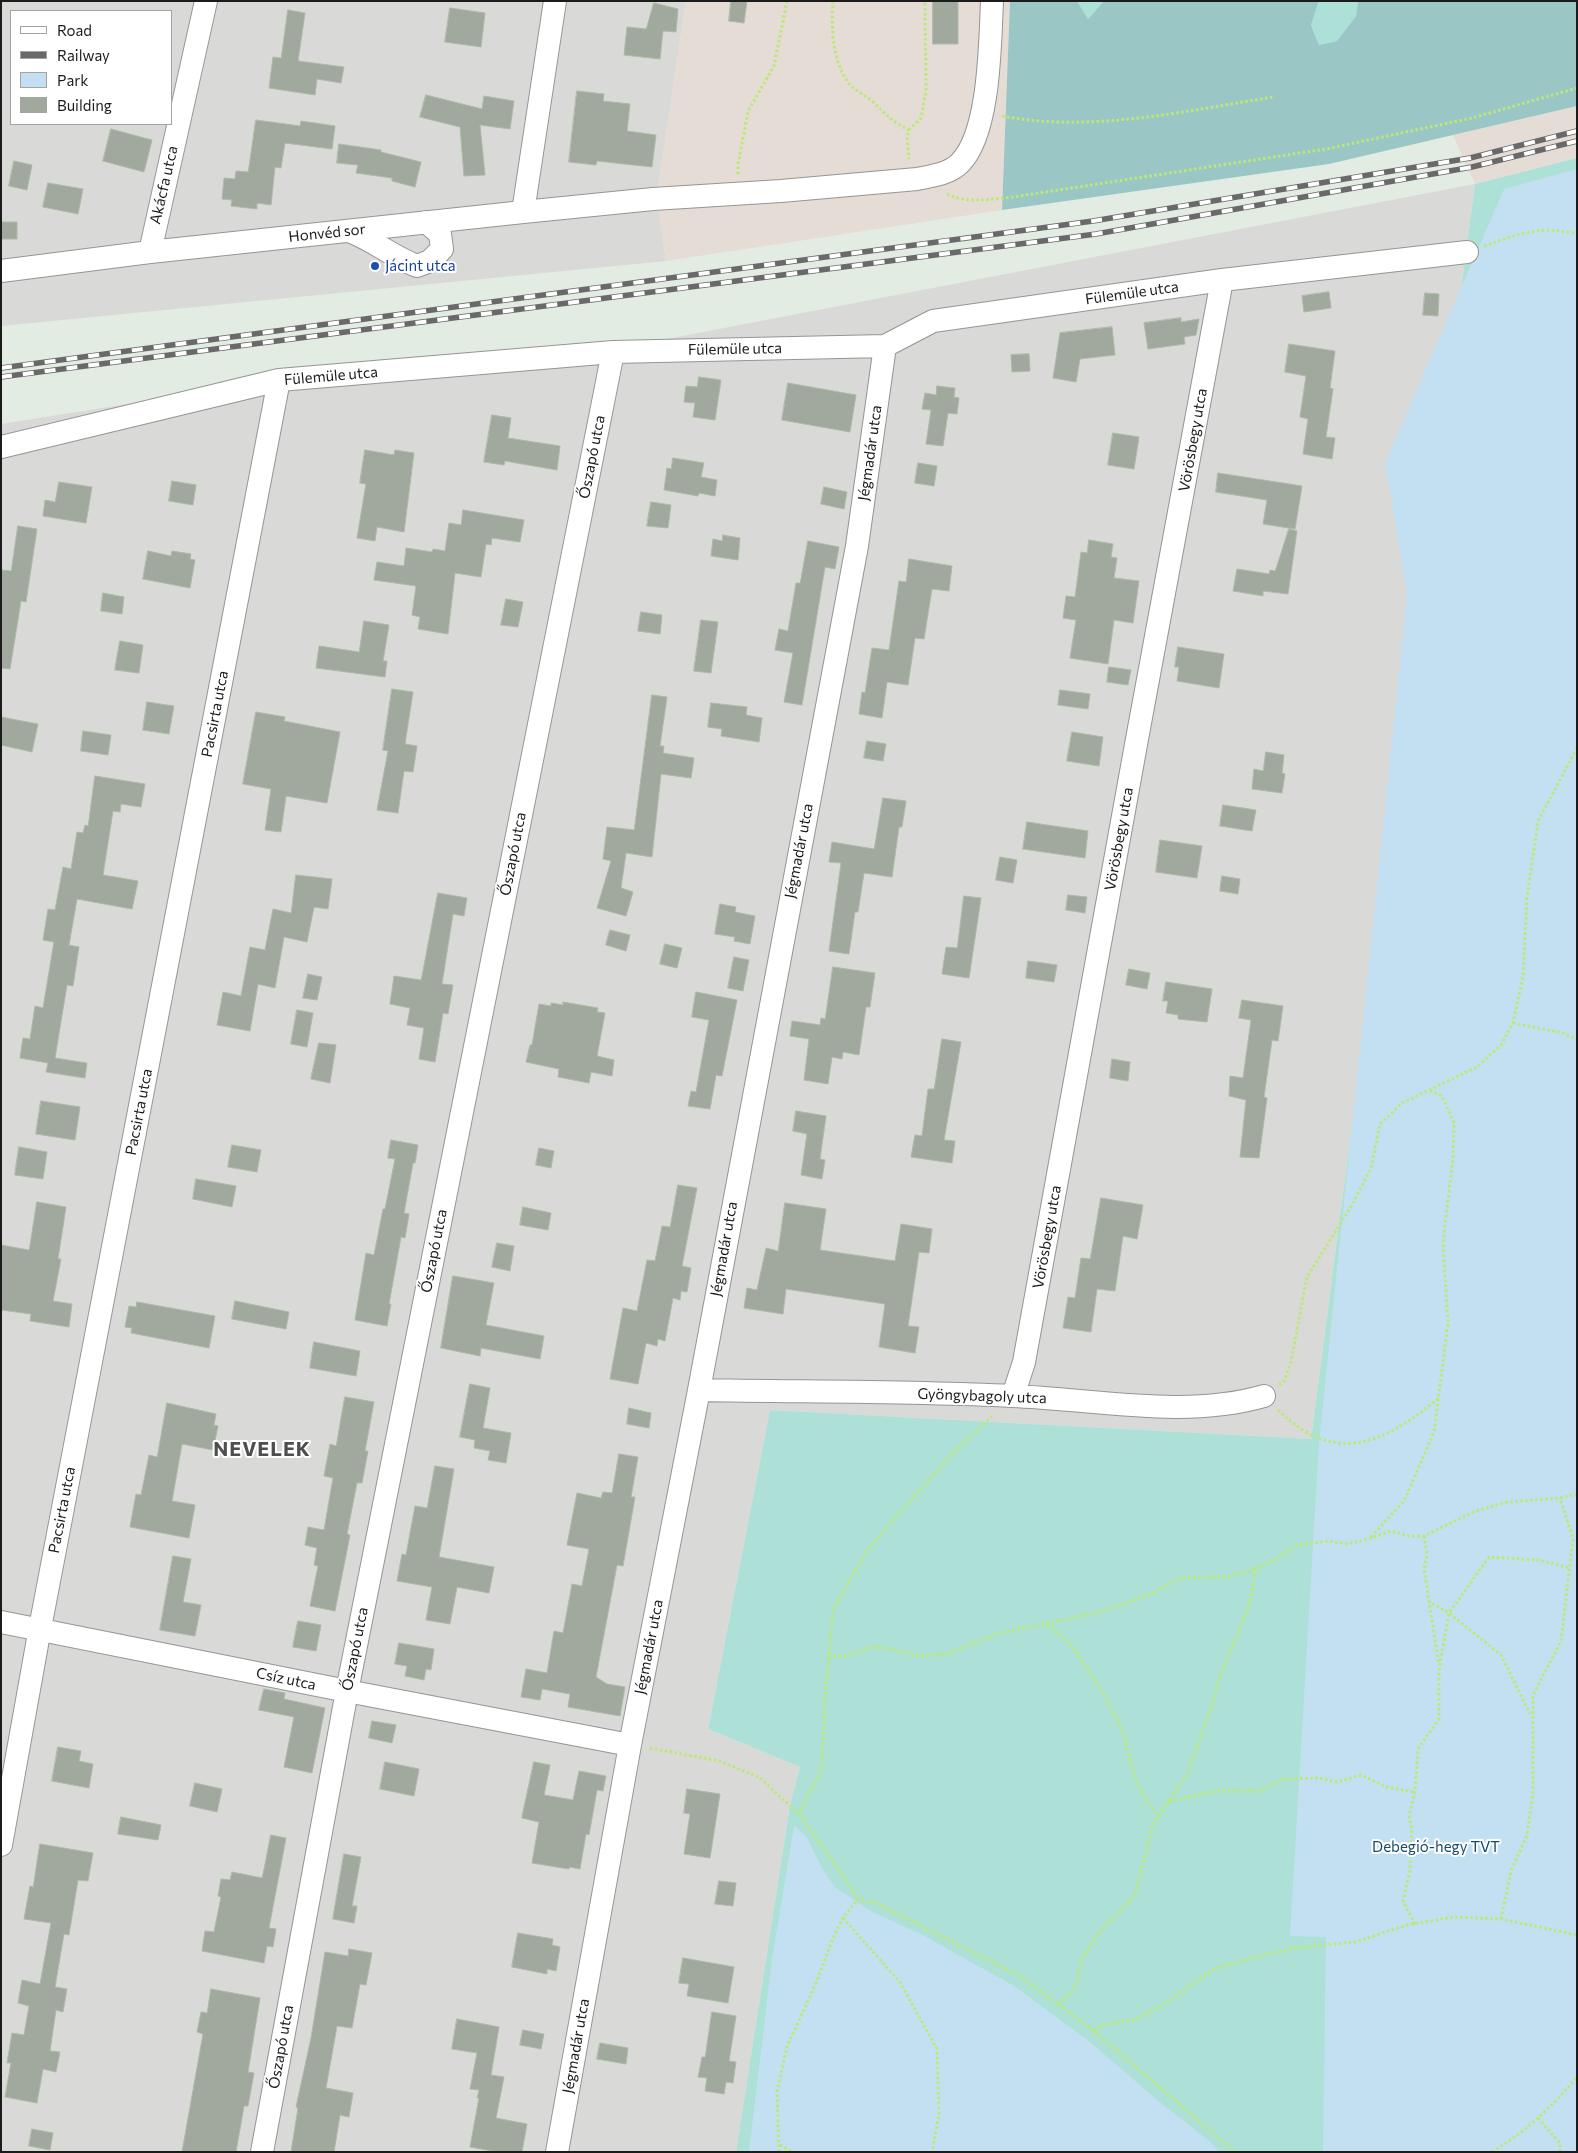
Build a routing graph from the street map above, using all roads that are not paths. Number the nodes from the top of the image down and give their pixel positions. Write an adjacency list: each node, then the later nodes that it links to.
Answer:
1 (206, 1): 7 (street, Akácfa utca)
2 (555, 1): 4 (street)
3 (992, 1): 4 (street, Honvéd sor)
4 (523, 212): 5 (street, Honvéd sor)
5 (426, 222): 6 (street, Honvéd sor); 6 (street)
6 (348, 231): 7 (street, Honvéd sor)
7 (150, 252): 9 (street, Honvéd sor)
8 (1467, 252): 10 (street, Fülemüle utca)
9 (1, 271)
10 (1222, 280): 11 (street, Fülemüle utca); 16 (street, Vörösbegy utca)
11 (885, 346): 12 (street, Fülemüle utca); 15 (street, Jégmadár utca)
12 (613, 352): 13 (street, Fülemüle utca); 20 (street, Őszapó utca)
13 (279, 380): 14 (street, Fülemüle utca); 19 (street, Pacsirta utca)
14 (1, 447)
15 (699, 1390): 16 (street, Gyöngybagoly utca); 21 (street, Jégmadár utca)
16 (1013, 1396): 17 (street, Gyöngybagoly utca)
17 (1264, 1396)
18 (1, 1622): 19 (street, Csíz utca)
19 (40, 1628): 20 (street, Csíz utca); 22 (street, Pacsirta utca)
20 (347, 1691): 21 (street, Csíz utca); 23 (street, Őszapó utca)
21 (630, 1745): 24 (street, Jégmadár utca)
22 (1, 1845)
23 (262, 2152)
24 (557, 2152)

